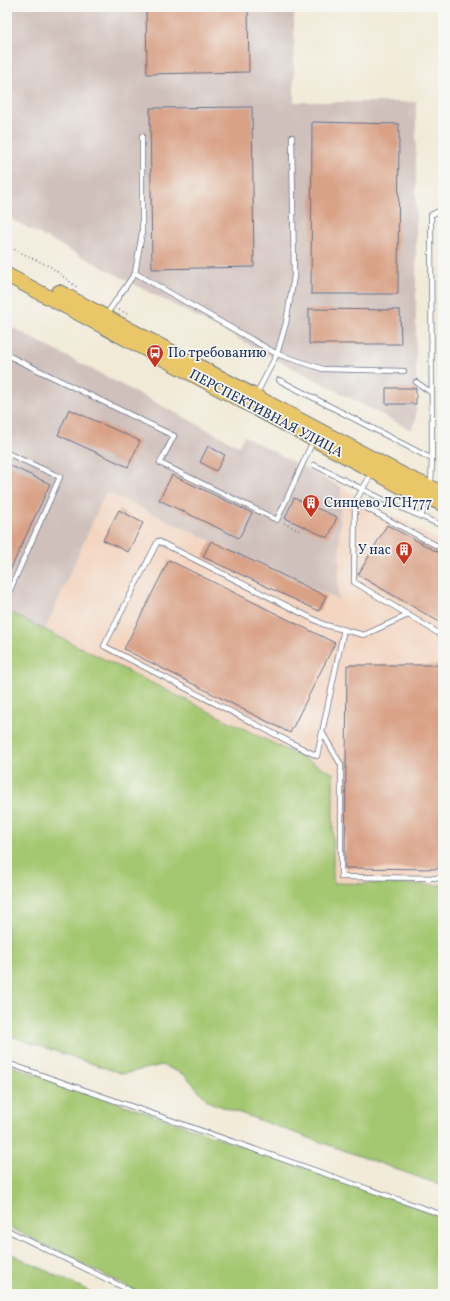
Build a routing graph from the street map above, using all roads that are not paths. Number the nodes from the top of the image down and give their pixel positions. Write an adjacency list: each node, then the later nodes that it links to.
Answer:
1 (142, 136): 5 (lane)
2 (292, 136): 7 (lane)
3 (443, 209): 12 (lane)
4 (7, 273): 6 (main road, ПЕРСПЕКТИВНАЯ УЛИЦА); 13 (main road, ПЕРСПЕКТИВНАЯ УЛИЦА)
5 (135, 273): 6 (lane); 7 (lane)
6 (109, 311): 13 (main road, ПЕРСПЕКТИВНАЯ УЛИЦА)
7 (277, 354): 9 (lane); 13 (lane)
8 (7, 355): 14 (lane)
9 (404, 371)
10 (279, 380): 16 (lane)
11 (416, 382): 12 (lane)
12 (432, 393): 16 (lane)
13 (253, 401): 14 (main road, ПЕРСПЕКТИВНАЯ УЛИЦА)
14 (316, 435): 18 (main road, ПЕРСПЕКТИВНАЯ УЛИЦА)
15 (7, 453): 26 (lane)
16 (432, 459): 20 (lane)
17 (314, 464): 19 (lane)
18 (376, 467): 19 (lane); 20 (main road, ПЕРСПЕКТИВНАЯ УЛИЦА)
19 (362, 490): 21 (lane); 23 (lane)
20 (434, 493): 22 (main road, ПЕРСПЕКТИВНАЯ УЛИЦА); 23 (lane)
21 (355, 502): 25 (lane); 27 (lane)
22 (443, 504)
23 (421, 517): 24 (lane)
24 (443, 526)
25 (443, 549)
26 (7, 588)
27 (408, 615): 28 (lane); 29 (lane)
28 (344, 629): 30 (lane); 30 (lane)
29 (443, 636)
30 (322, 732): 31 (lane)
31 (443, 878)
32 (7, 1063): 33 (lane)
33 (443, 1214)
34 (7, 1230): 35 (lane)
35 (137, 1294)

